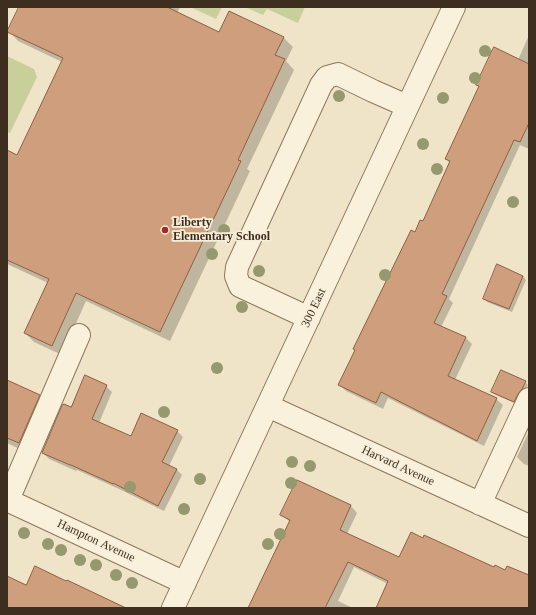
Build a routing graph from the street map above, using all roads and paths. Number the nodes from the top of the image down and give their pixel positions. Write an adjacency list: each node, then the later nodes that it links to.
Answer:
1 (454, 7): 2 (street, 300 East)
2 (407, 106): 3 (street, 300 East); 3 (street)
3 (309, 318): 6 (street, 300 East)
4 (79, 335): 7 (street)
5 (529, 399): 8 (street)
6 (268, 406): 8 (street, Harvard Avenue); 10 (street, 300 East)
7 (7, 500): 10 (street, Hampton Avenue)
8 (480, 504): 9 (street, Harvard Avenue)
9 (529, 526)
10 (185, 583): 11 (street, 300 East)
11 (173, 608)

